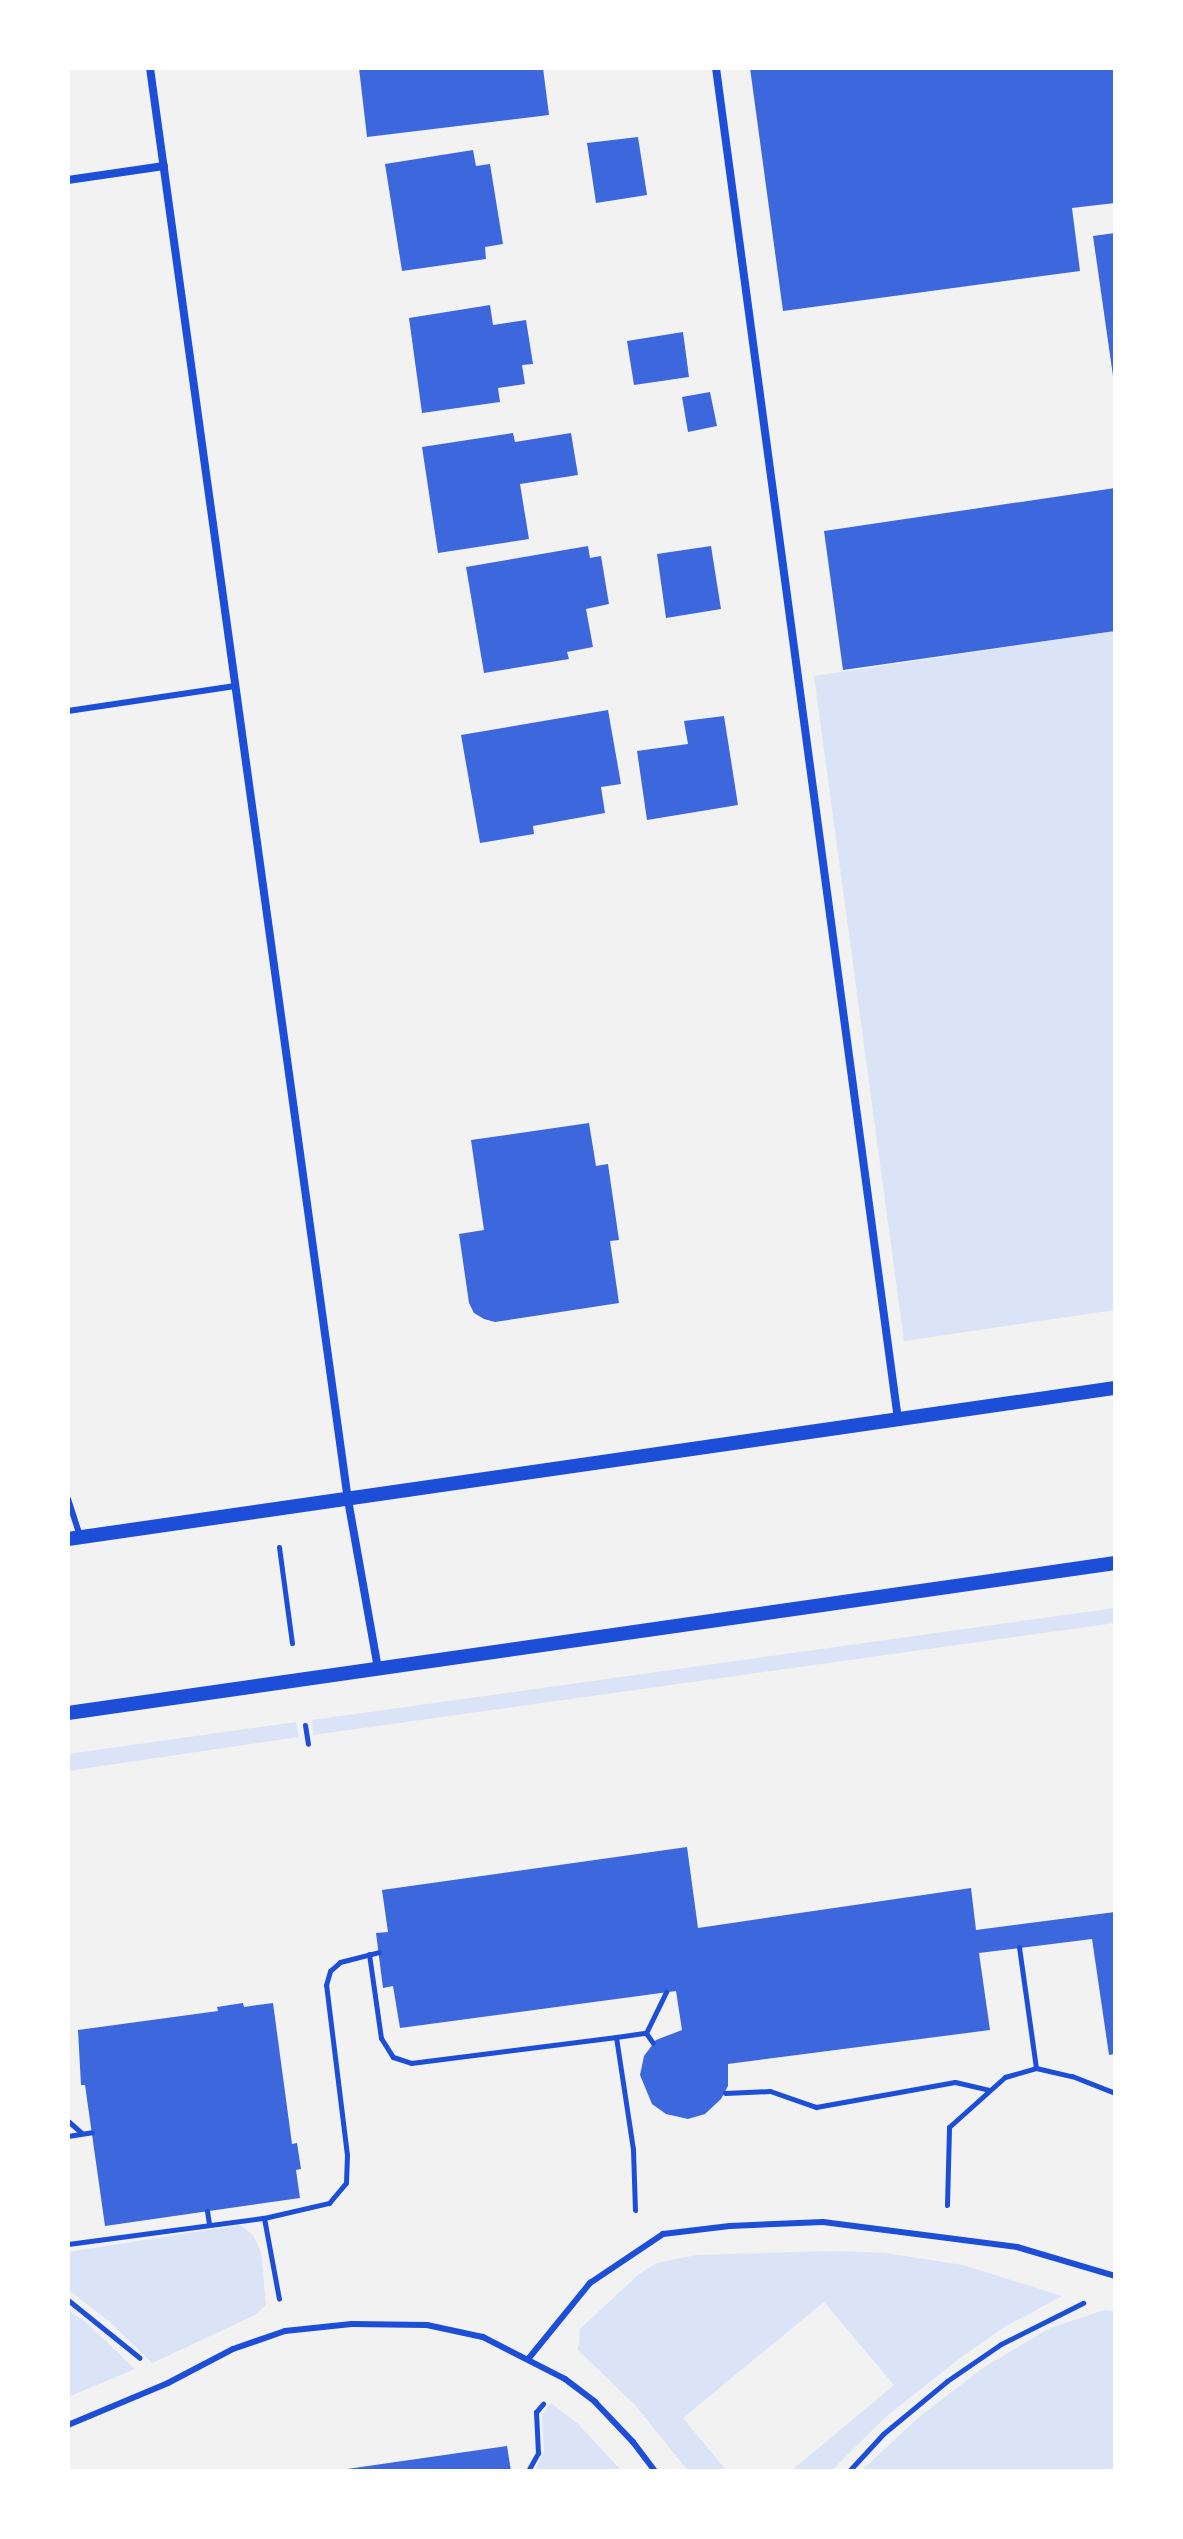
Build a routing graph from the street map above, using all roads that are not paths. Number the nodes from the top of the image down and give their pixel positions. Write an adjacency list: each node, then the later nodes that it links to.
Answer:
1 (150, 68): 3 (street)
2 (716, 68): 8 (street)
3 (164, 166): 4 (street); 5 (street)
4 (68, 180)
5 (235, 686): 6 (lane); 10 (street)
6 (68, 711)
7 (1115, 1388): 8 (street)
8 (898, 1420): 10 (street)
9 (68, 1499): 11 (lane)
10 (348, 1500): 11 (street); 13 (street)
11 (74, 1538)
12 (1115, 1563): 13 (street)
13 (378, 1669): 14 (street)
14 (68, 1713)
15 (1115, 2276): 16 (lane)
16 (529, 2358): 17 (lane); 18 (lane)
17 (68, 2425)
18 (655, 2471)

